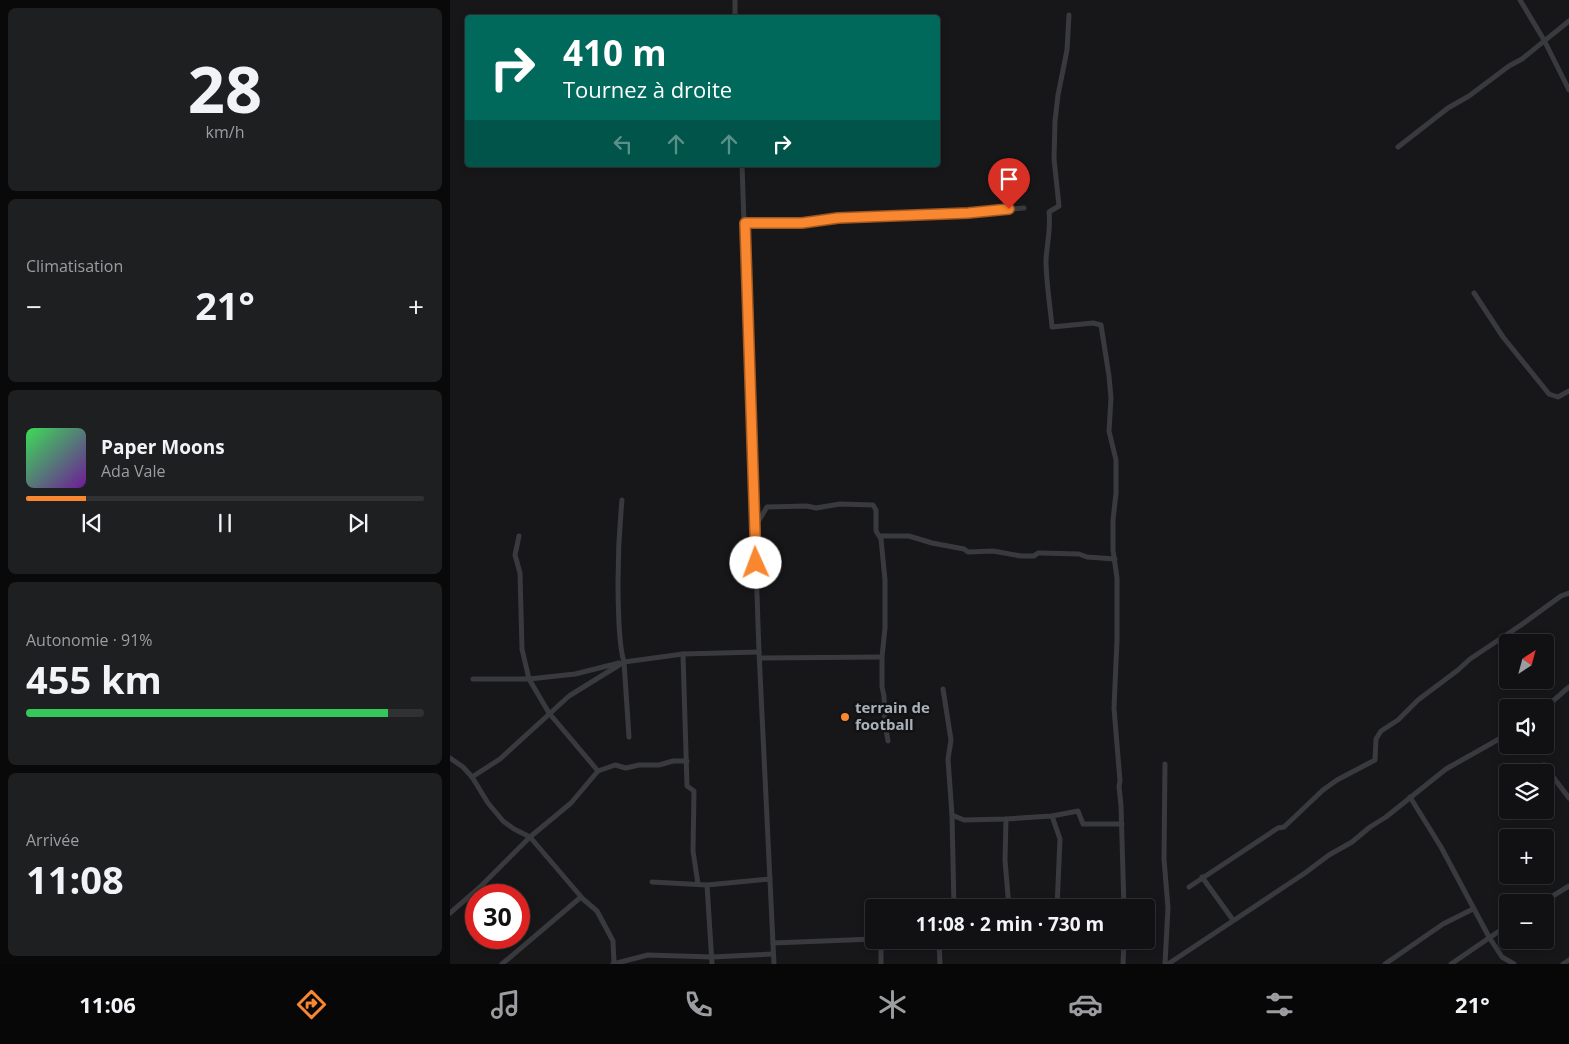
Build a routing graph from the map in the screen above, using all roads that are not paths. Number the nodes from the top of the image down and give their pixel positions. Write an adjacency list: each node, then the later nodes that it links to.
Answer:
1 (735, 0): 3 (street)
2 (1520, 0): 6 (street)
3 (736, 15)
4 (1070, 15): 20 (street)
5 (1569, 21): 6 (street)
6 (1544, 40): 7 (street); 8 (street)
7 (1569, 90)
8 (1398, 147)
9 (742, 167): 11 (street)
10 (1024, 208): 11 (street)
11 (745, 223): 15 (street)
12 (1474, 293): 13 (street)
13 (1569, 391)
14 (622, 500): 25 (street)
15 (754, 507): 16 (street); 17 (street)
16 (767, 507): 17 (street); 19 (street)
17 (755, 527): 23 (street)
18 (519, 536): 26 (street)
19 (881, 536): 20 (street); 24 (street)
20 (1115, 559): 46 (street)
21 (1569, 593): 48 (street)
22 (683, 654): 23 (street); 25 (street); 36 (street)
23 (759, 655): 24 (street); 49 (street)
24 (882, 657): 34 (street)
25 (624, 662): 26 (street); 31 (street); 32 (street)
26 (529, 679): 27 (street); 31 (street)
27 (473, 680)
28 (1569, 687): 30 (street)
29 (943, 689): 43 (street)
30 (1554, 700)
31 (549, 713): 38 (street); 39 (street)
32 (629, 737)
33 (1499, 739): 41 (street)
34 (888, 741)
35 (450, 758): 39 (street)
36 (687, 761): 38 (street); 51 (street)
37 (1165, 764): 81 (street)
38 (598, 771): 47 (street)
39 (472, 777): 47 (street)
40 (1554, 778): 42 (street)
41 (1410, 797): 61 (street); 63 (street)
42 (1569, 798)
43 (952, 816): 45 (street); 57 (street)
44 (1052, 816): 45 (street); 46 (street); 59 (street)
45 (1006, 819): 58 (street)
46 (1122, 824): 60 (street)
47 (530, 837): 56 (street); 62 (street)
48 (1202, 877): 54 (street); 63 (street)
49 (770, 879): 52 (street); 67 (street)
50 (652, 882): 51 (street)
51 (698, 884): 52 (street)
52 (707, 885): 72 (street)
53 (1569, 886): 55 (street)
54 (1190, 887)
55 (1554, 895)
56 (581, 897): 74 (street); 75 (street)
57 (954, 899)
58 (1008, 899)
59 (1057, 899)
60 (1124, 899)
61 (1473, 910): 65 (street); 82 (street)
62 (450, 913)
63 (1233, 920): 81 (street)
64 (1499, 930): 65 (street)
65 (1489, 936): 83 (street); 84 (street)
66 (865, 939): 67 (street)
67 (773, 943): 71 (street)
68 (881, 949): 78 (street)
69 (939, 949): 79 (street)
70 (1124, 949): 80 (street)
71 (773, 954): 72 (street); 77 (street)
72 (712, 957): 74 (street); 76 (street)
73 (1569, 960): 85 (street)
74 (614, 963)
75 (502, 964)
76 (712, 964)
77 (774, 964)
78 (881, 964)
79 (940, 964)
80 (1123, 964)
81 (1166, 964)
82 (1385, 964)
83 (1451, 964)
84 (1514, 964)
85 (1563, 964)

